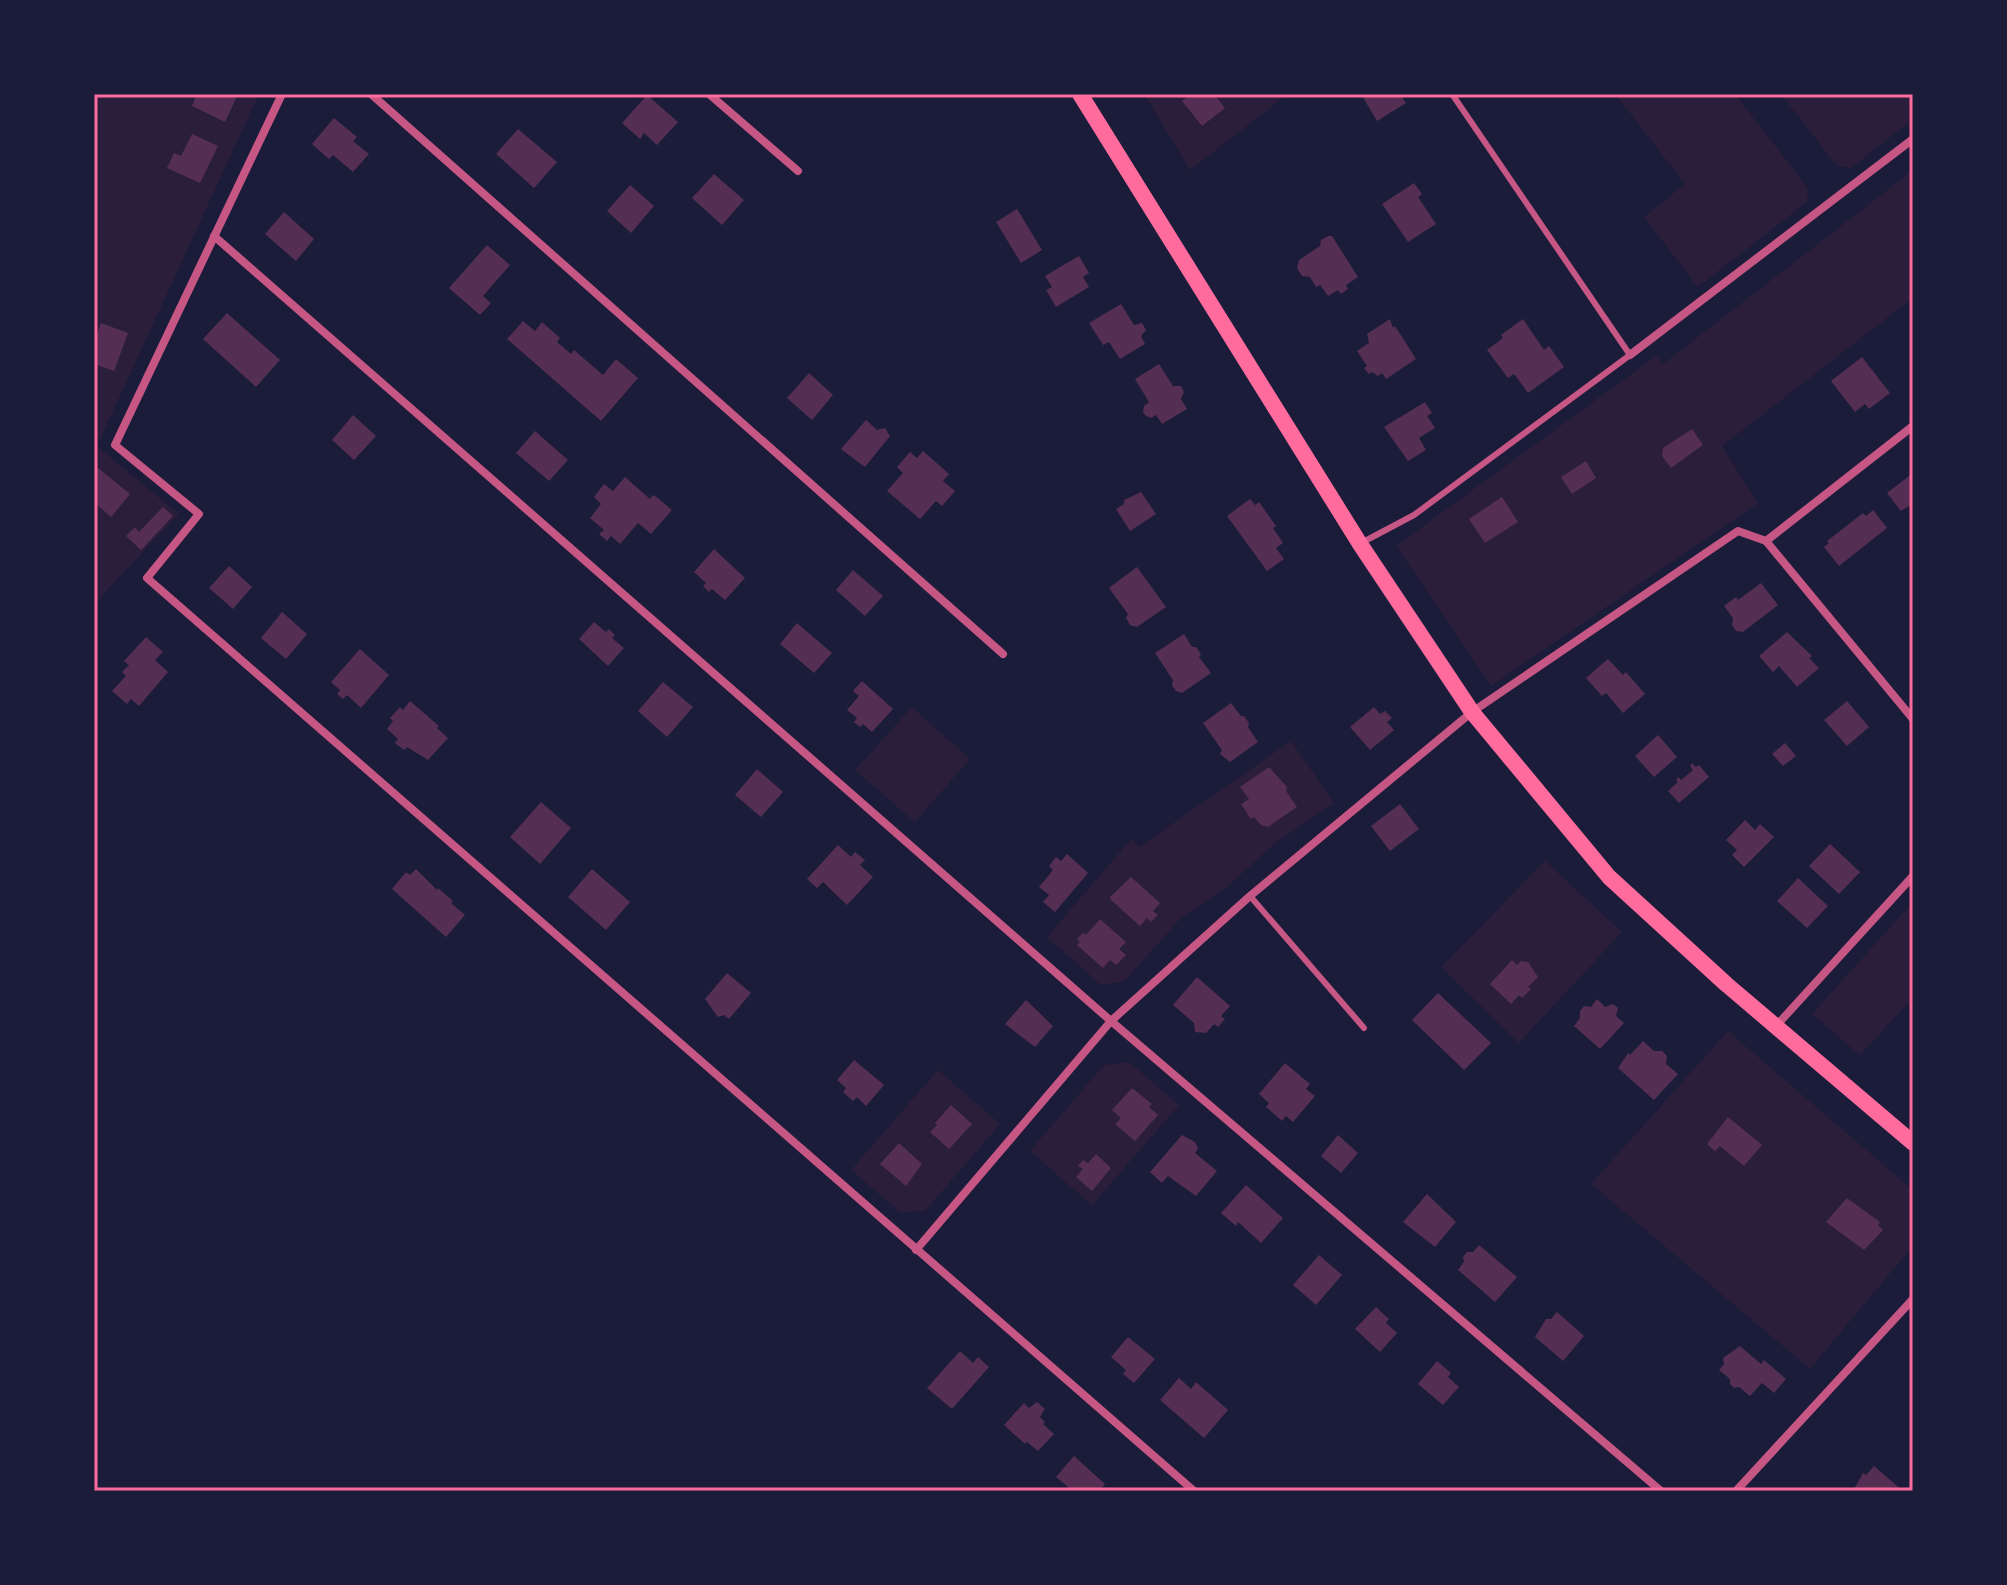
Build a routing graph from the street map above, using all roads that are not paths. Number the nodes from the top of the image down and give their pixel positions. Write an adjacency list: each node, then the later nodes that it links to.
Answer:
1 (282, 94): 8 (street)
2 (371, 94): 13 (street)
3 (709, 94): 7 (street)
4 (1080, 94): 12 (main road)
5 (1452, 94): 9 (lane)
6 (1913, 139): 9 (street)
7 (798, 171)
8 (214, 236): 18 (street); 22 (street)
9 (1630, 355): 12 (lane)
10 (1913, 426): 11 (street)
11 (1766, 541): 14 (street); 15 (street)
12 (1360, 544): 14 (main road)
13 (1003, 654)
14 (1472, 712): 17 (street); 19 (main road)
15 (1913, 719)
16 (1913, 876): 19 (street)
17 (1250, 896): 18 (street); 20 (lane)
18 (1111, 1021): 22 (street); 25 (street)
19 (1776, 1026): 21 (main road)
20 (1364, 1028)
21 (1913, 1143)
22 (916, 1250): 24 (street)
23 (1913, 1299): 26 (street)
24 (1194, 1491)
25 (1661, 1491)
26 (1736, 1491)

